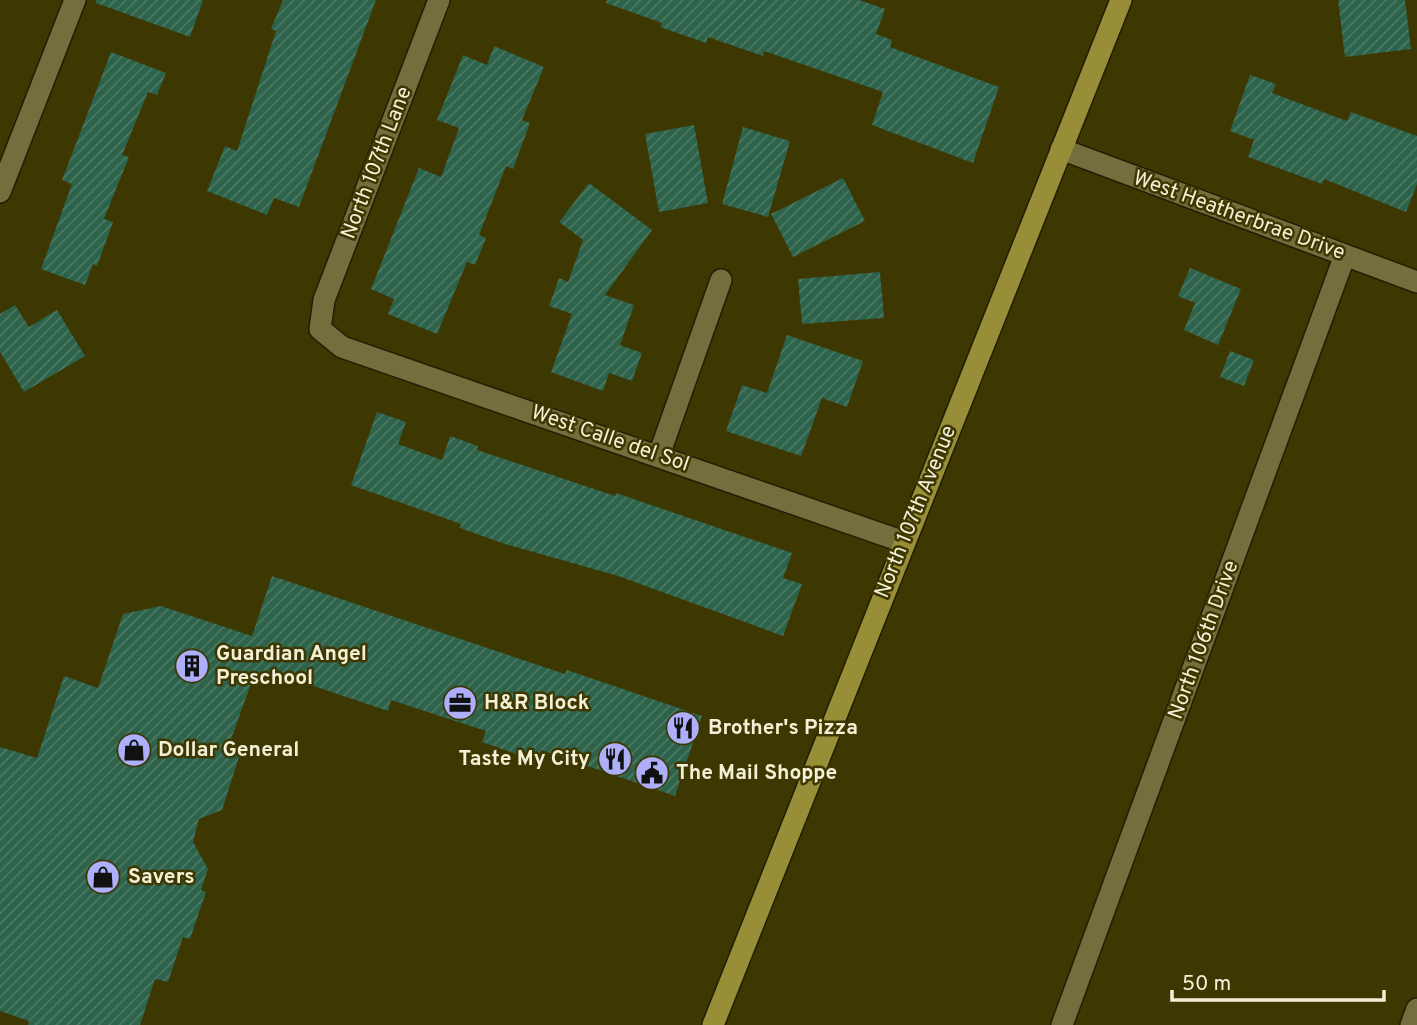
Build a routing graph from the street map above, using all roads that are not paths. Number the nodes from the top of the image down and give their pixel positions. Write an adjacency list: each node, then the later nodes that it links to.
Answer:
1 (75, 0): 5 (street)
2 (439, 0): 9 (street, North 107th Lane)
3 (1121, 0): 4 (main road, North 107th Avenue)
4 (1061, 149): 6 (street, West Heatherbrae Drive); 11 (main road, North 107th Avenue)
5 (0, 192)
6 (1345, 255): 8 (street, West Heatherbrae Drive); 14 (street, North 106th Drive)
7 (721, 280): 10 (street)
8 (1417, 282)
9 (320, 329): 10 (street, West Calle del Sol)
10 (659, 455): 11 (street, West Calle del Sol)
11 (904, 542): 13 (main road, North 107th Avenue)
12 (1417, 1009): 15 (street)
13 (713, 1025)
14 (1062, 1025)
15 (1411, 1025)

